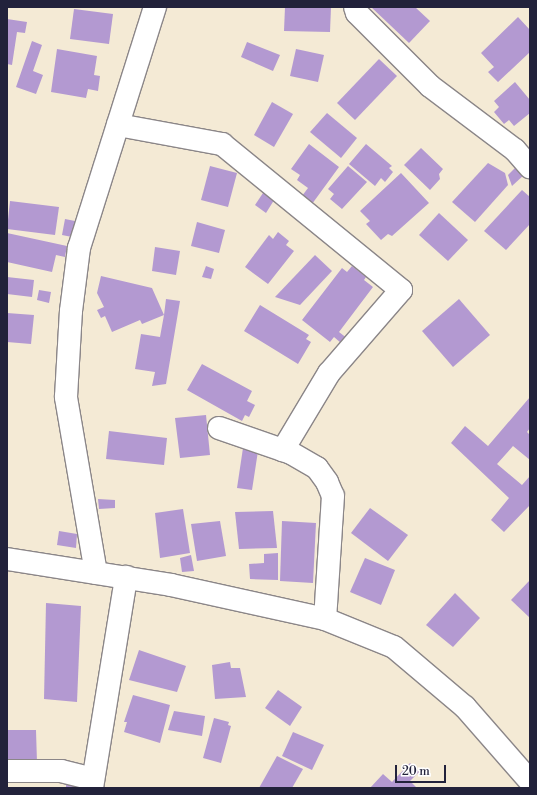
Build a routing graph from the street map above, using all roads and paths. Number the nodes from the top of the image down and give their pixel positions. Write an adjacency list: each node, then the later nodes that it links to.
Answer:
1 (154, 7): 3 (street)
2 (355, 7): 4 (street)
3 (118, 125): 6 (street); 8 (street)
4 (530, 168)
5 (219, 428): 6 (street)
6 (283, 450): 10 (street)
7 (7, 559): 8 (street)
8 (96, 573): 9 (street)
9 (126, 577): 10 (street); 13 (street)
10 (325, 619): 12 (street)
11 (7, 772): 13 (street)
12 (527, 782)
13 (92, 784)

